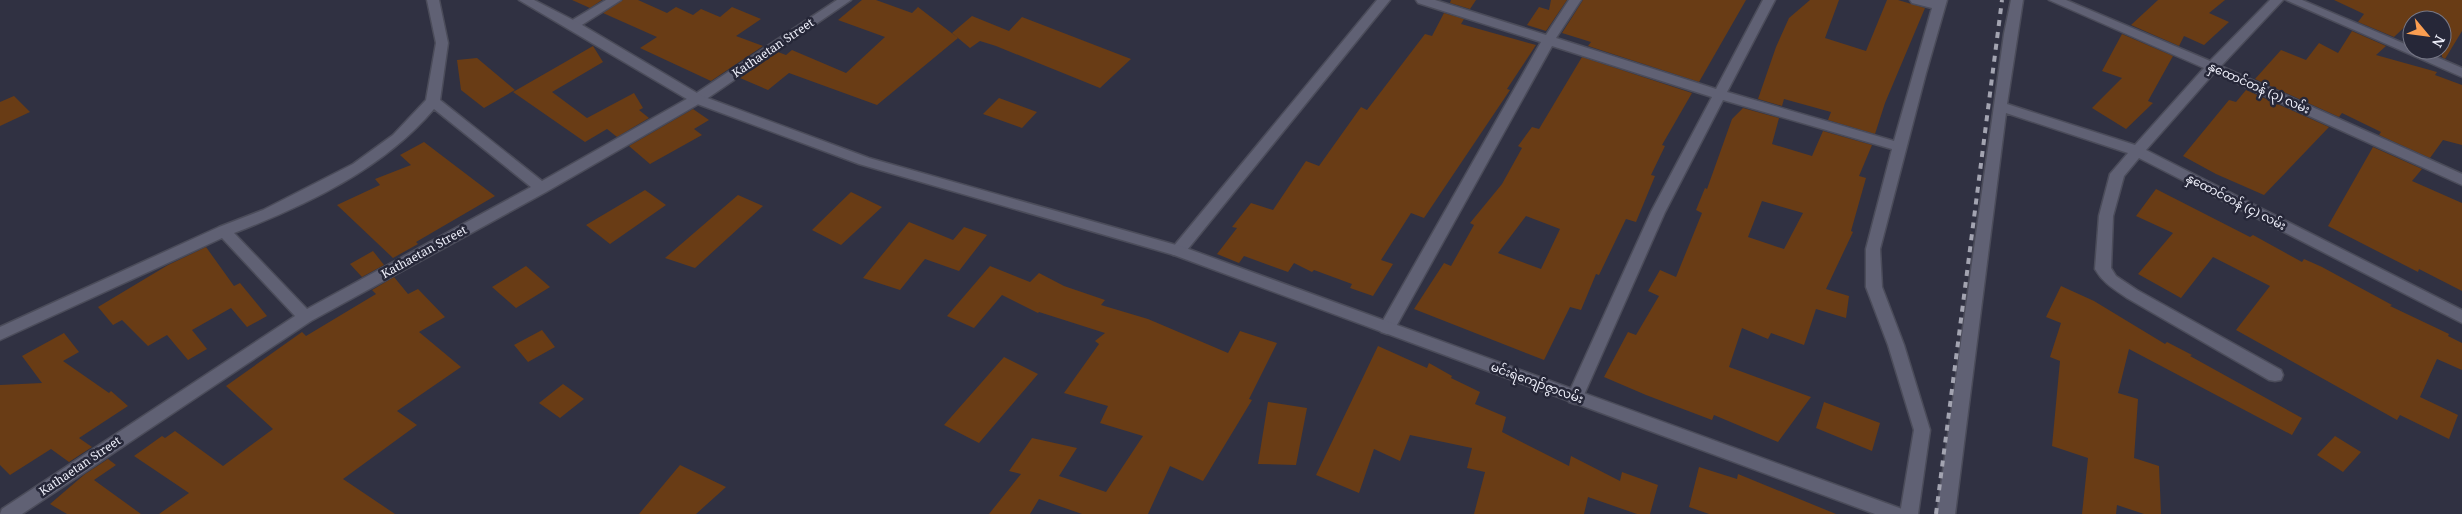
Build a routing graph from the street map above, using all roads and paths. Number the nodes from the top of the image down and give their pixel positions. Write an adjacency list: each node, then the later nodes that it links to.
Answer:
1 (525, 0): 15 (street, မင်းရဲကျော်ဇွာလမ်း)
2 (615, 0): 15 (street)
3 (844, 0): 20 (street, Kathaetan Street)
4 (1384, 0): 28 (street)
5 (1422, 0): 16 (street)
6 (1575, 0): 16 (street)
7 (1769, 0): 19 (street)
8 (1916, 0): 14 (street)
9 (2017, 0): 22 (street)
10 (2055, 0): 17 (street, နှထောင်တန် (၃) လမ်း)
11 (2277, 0): 17 (street)
12 (2292, 0): 18 (street)
13 (436, 1): 21 (street)
14 (1940, 3): 23 (street)
15 (573, 25): 20 (street, မင်းရဲကျော်ဇွာလမ်း)
16 (1549, 40): 19 (street); 31 (street)
17 (2212, 67): 24 (street); 25 (street, နှထောင်တန် (၃) လမ်း)
18 (2462, 73)
19 (1721, 95): 23 (street); 34 (street)
20 (697, 99): 26 (street, Kathaetan Street); 28 (street, မင်းရဲကျော်ဇွာလမ်း)
21 (433, 101): 26 (street); 27 (street)
22 (2002, 107): 24 (street, နှထောင်တန် (၄) လမ်း); 38 (street)
23 (1900, 147): 37 (street)
24 (2136, 151): 29 (street, နှထောင်တန် (၄) လမ်း); 33 (street)
25 (2462, 180)
26 (541, 188): 30 (street, Kathaetan Street)
27 (224, 231): 30 (street); 32 (street)
28 (1178, 251): 31 (street, မင်းရဲကျော်ဇွာလမ်း)
29 (2462, 317)
30 (305, 318): 35 (street, Kathaetan Street)
31 (1387, 328): 34 (street, မင်းရဲကျော်ဇွာလမ်း)
32 (0, 334)
33 (2275, 375)
34 (1575, 397): 36 (street, မင်းရဲကျော်ဇွာလမ်း)
35 (8, 514)
36 (1896, 514)
37 (1908, 514)
38 (1946, 514)

